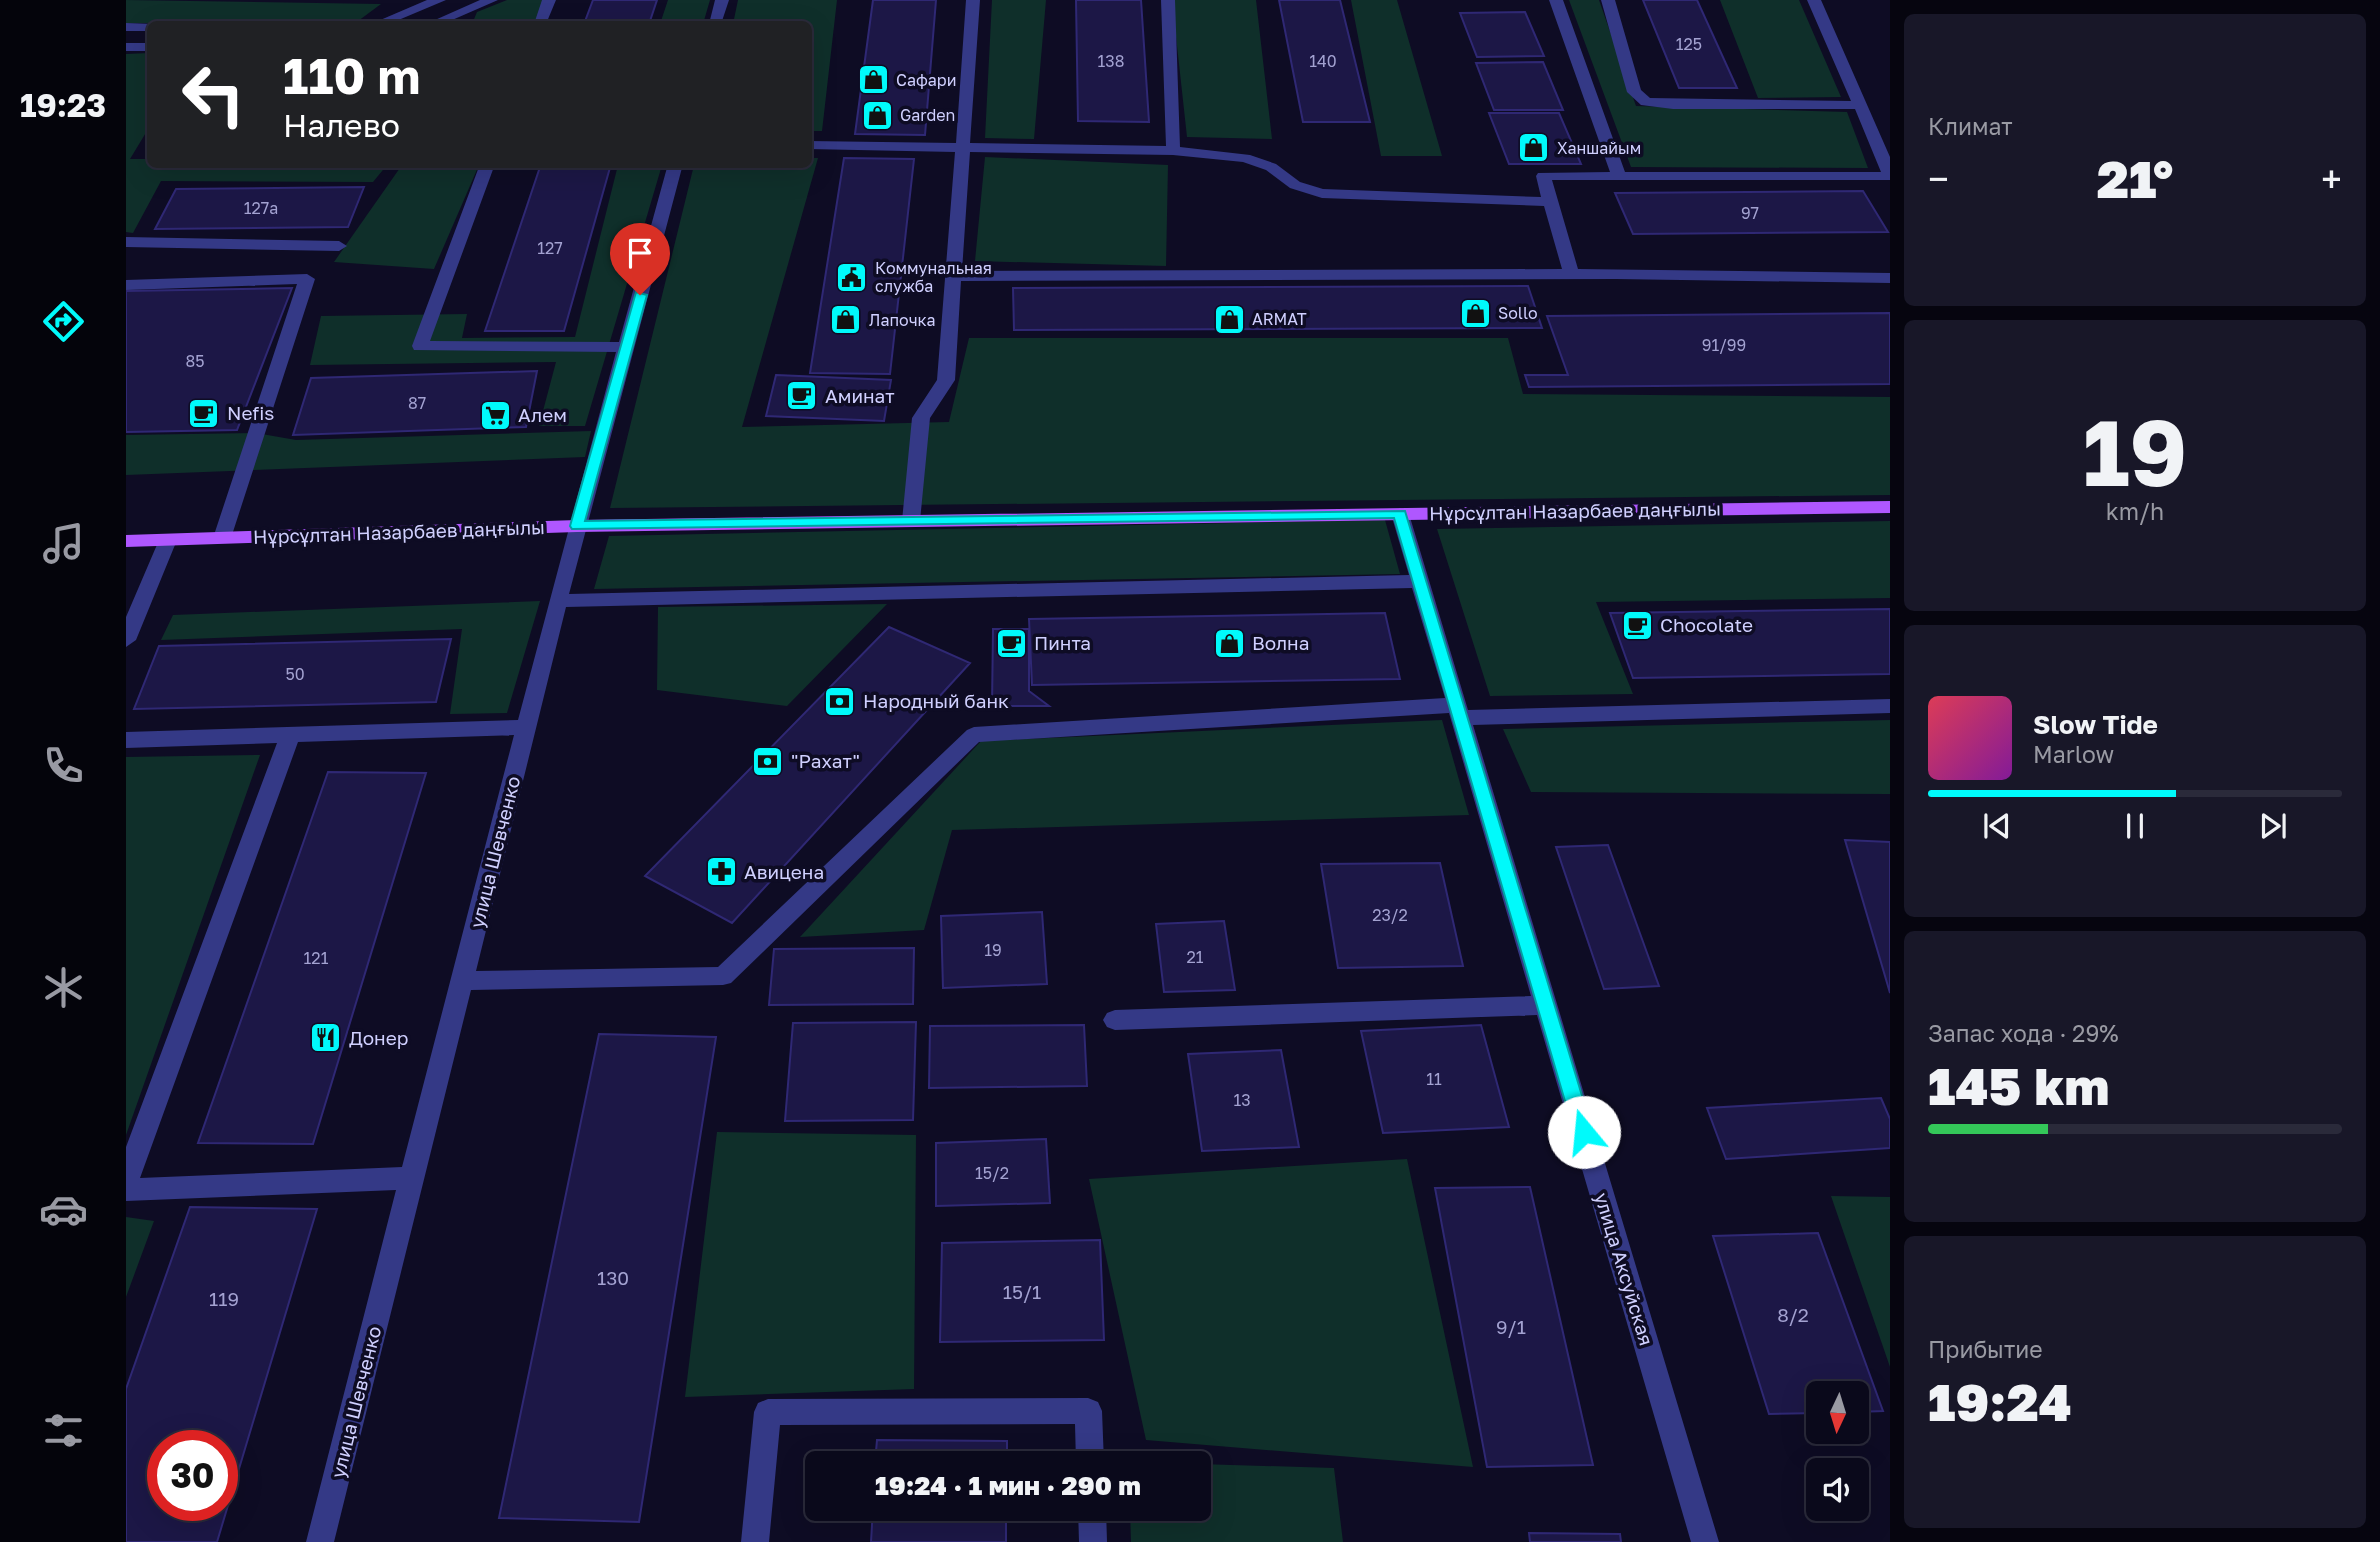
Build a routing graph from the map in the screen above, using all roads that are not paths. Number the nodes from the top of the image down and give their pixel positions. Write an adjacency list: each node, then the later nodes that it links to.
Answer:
1 (439, 0): 10 (street)
2 (491, 0): 11 (street)
3 (549, 0): 12 (street)
4 (722, 0): 13 (street)
5 (973, 0): 20 (street)
6 (1168, 0): 21 (street)
7 (1556, 0): 25 (street)
8 (1608, 0): 18 (street)
9 (1814, 0): 18 (street)
10 (385, 21)
11 (440, 21)
12 (541, 21)
13 (716, 21)
14 (126, 27): 15 (street)
15 (147, 27)
16 (126, 47): 17 (street)
17 (147, 47)
18 (1860, 105): 24 (street)
19 (812, 145): 20 (street)
20 (963, 146): 21 (street); 30 (street)
21 (1173, 151): 26 (street)
22 (487, 168): 33 (street)
23 (675, 168): 33 (street, улица Шевченко)
24 (1890, 175): 25 (street)
25 (1619, 176): 26 (street)
26 (1550, 202): 29 (street)
27 (126, 242): 28 (street)
28 (339, 246)
29 (1571, 274): 30 (street); 31 (street)
30 (954, 276): 36 (street)
31 (1890, 278)
32 (126, 285): 38 (street)
33 (626, 347): 37 (street, улица Шевченко)
34 (1890, 507): 35 (main road, Нұрсұлтан Назарбаев даңғылы)
35 (1400, 514): 36 (main road, Нұрсұлтан Назарбаев даңғылы); 41 (street, улица Аксуйская)
36 (911, 521): 37 (main road, Нұрсұлтан Назарбаев даңғылы)
37 (577, 526): 38 (main road, Нұрсұлтан Назарбаев даңғылы); 42 (street, улица Шевченко)
38 (222, 538): 39 (main road, Нұрсұлтан Назарбаев даңғылы)
39 (168, 540): 40 (main road, Нұрсұлтан Назарбаев даңғылы); 43 (street)
40 (126, 541)
41 (1420, 581): 42 (street); 45 (street, улица Аксуйская)
42 (558, 601): 46 (street, улица Шевченко)
43 (126, 640)
44 (1890, 706): 45 (street)
45 (1459, 711): 49 (street); 50 (street, улица Аксуйская)
46 (527, 727): 47 (street); 49 (street, улица Шевченко)
47 (290, 735): 48 (street); 53 (street)
48 (126, 740)
49 (462, 981): 52 (street, улица Шевченко)
50 (1546, 1005): 51 (street); 60 (street, улица Аксуйская)
51 (1115, 1020)
52 (412, 1178): 54 (street); 57 (street, улица Шевченко)
53 (126, 1181)
54 (126, 1190)
55 (1090, 1451): 58 (street)
56 (1092, 1521): 59 (street)
57 (320, 1542)
58 (755, 1542)
59 (1093, 1542)
60 (1705, 1542)

